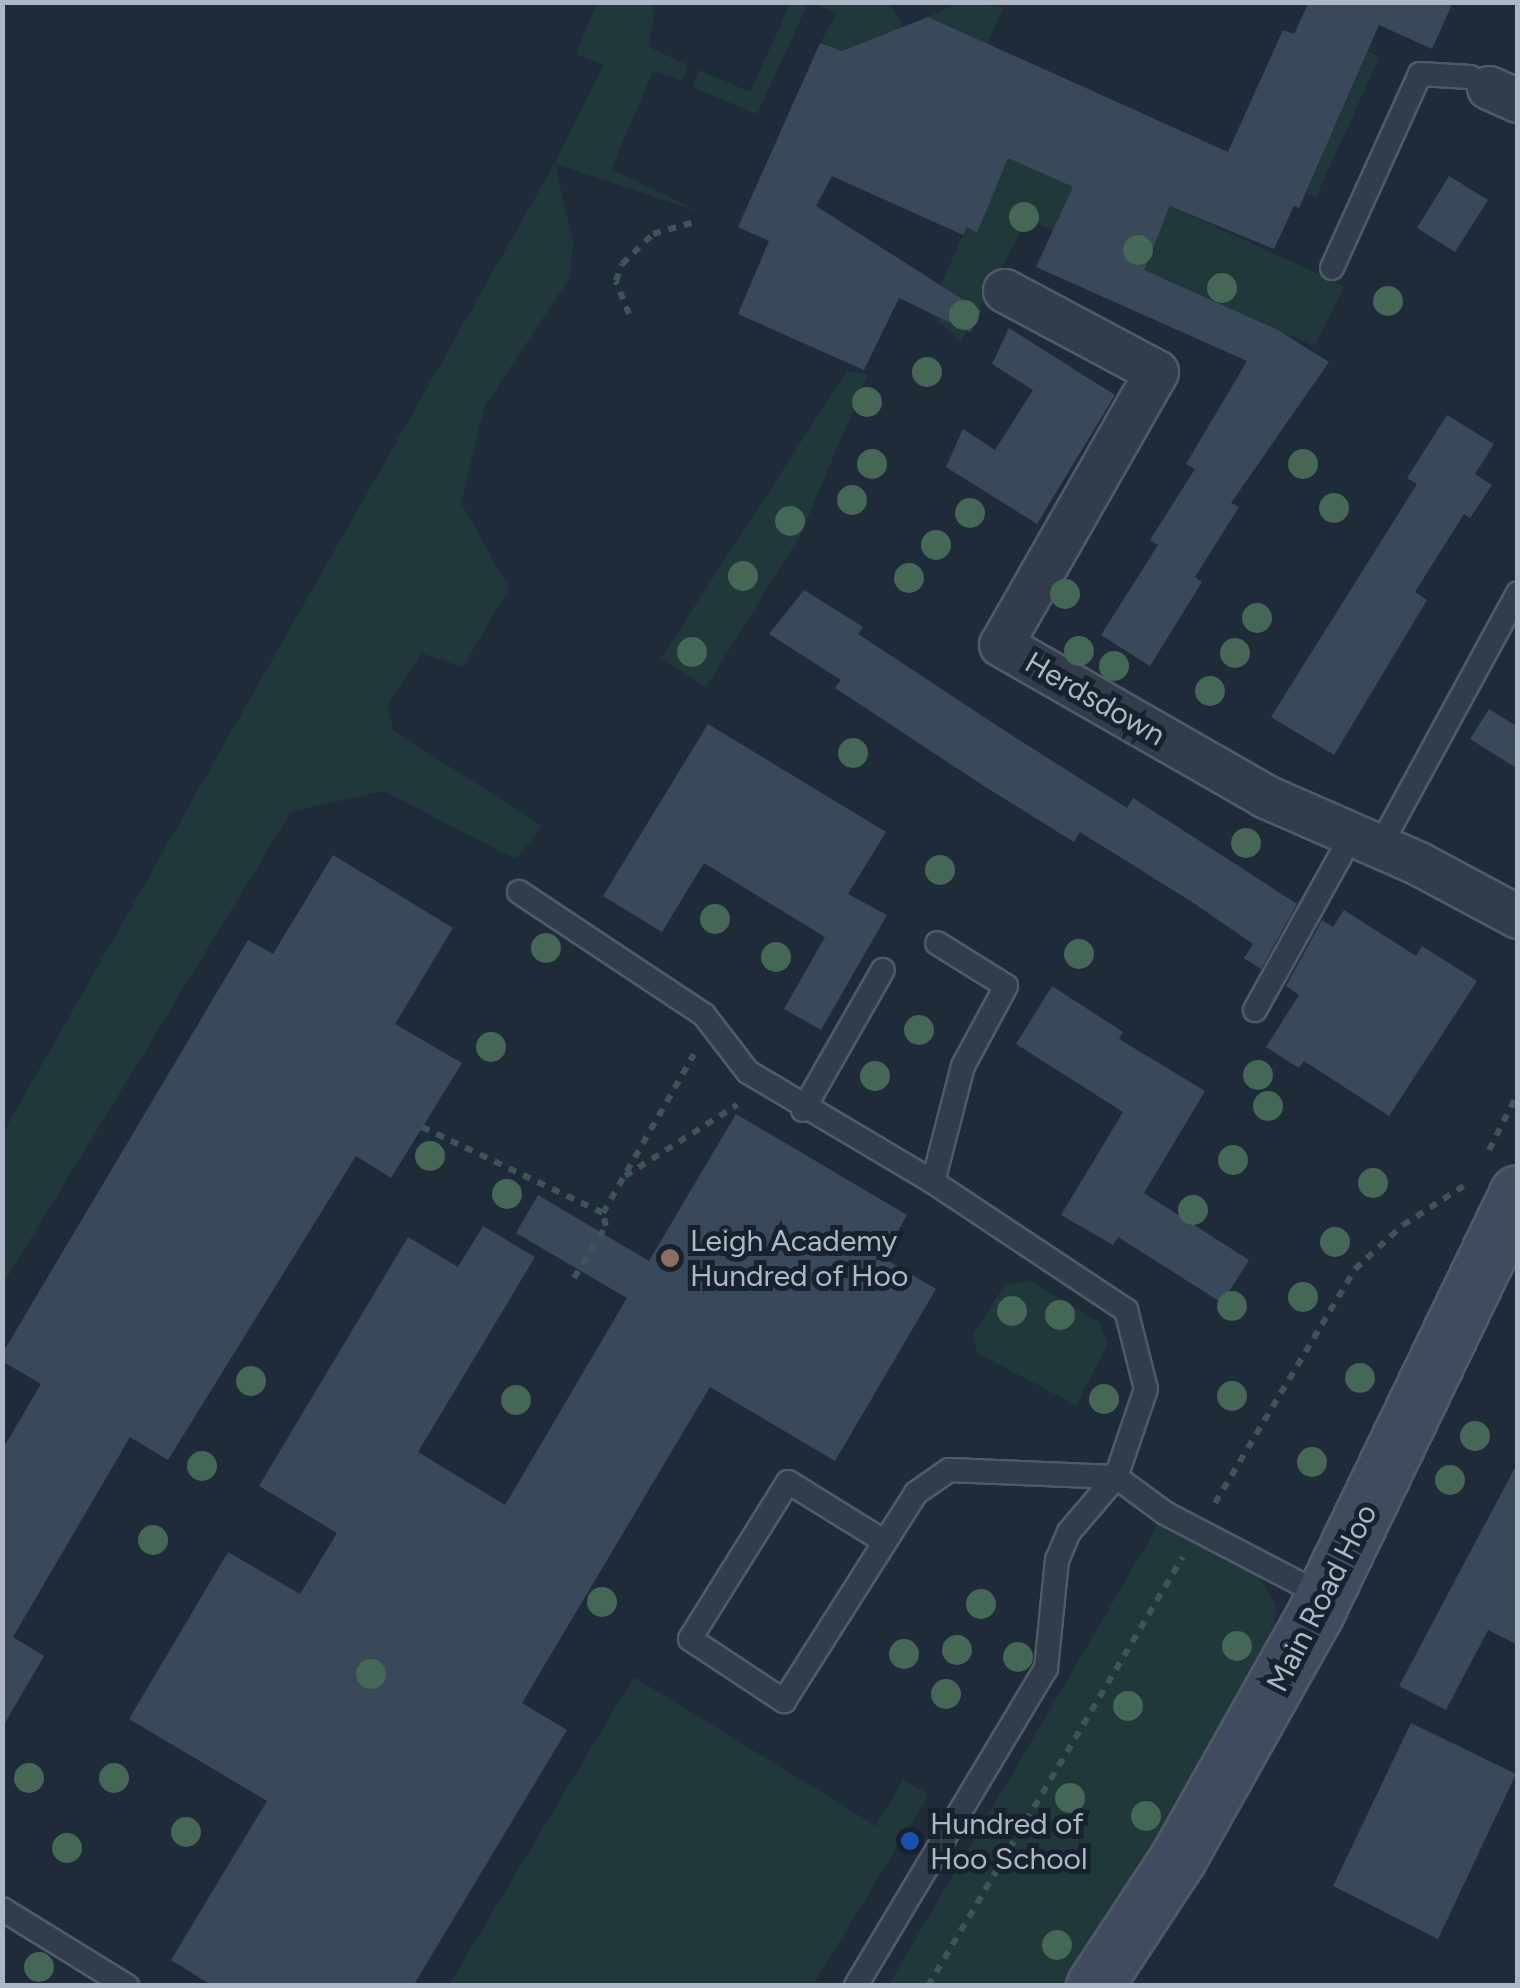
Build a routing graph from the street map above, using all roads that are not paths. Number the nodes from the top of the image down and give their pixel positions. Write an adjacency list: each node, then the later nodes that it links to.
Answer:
1 (1503, 94): 2 (lane)
2 (1332, 268)
3 (1005, 290): 5 (street, Herdsdown)
4 (1518, 593): 5 (lane)
5 (1366, 841): 7 (street, Herdsdown); 10 (lane)
6 (519, 892): 11 (lane)
7 (1518, 918)
8 (937, 943): 12 (lane)
9 (884, 970): 11 (lane)
10 (1255, 1010)
11 (803, 1110): 12 (lane)
12 (932, 1182): 14 (lane)
13 (1518, 1193): 16 (street, Main Road Hoo)
14 (1116, 1477): 15 (lane); 16 (lane); 19 (lane)
15 (882, 1540): 15 (lane)
16 (1324, 1596): 20 (street, Main Road Hoo)
17 (2, 1909): 18 (lane)
18 (127, 1986)
19 (856, 1986)
20 (1094, 1986)

